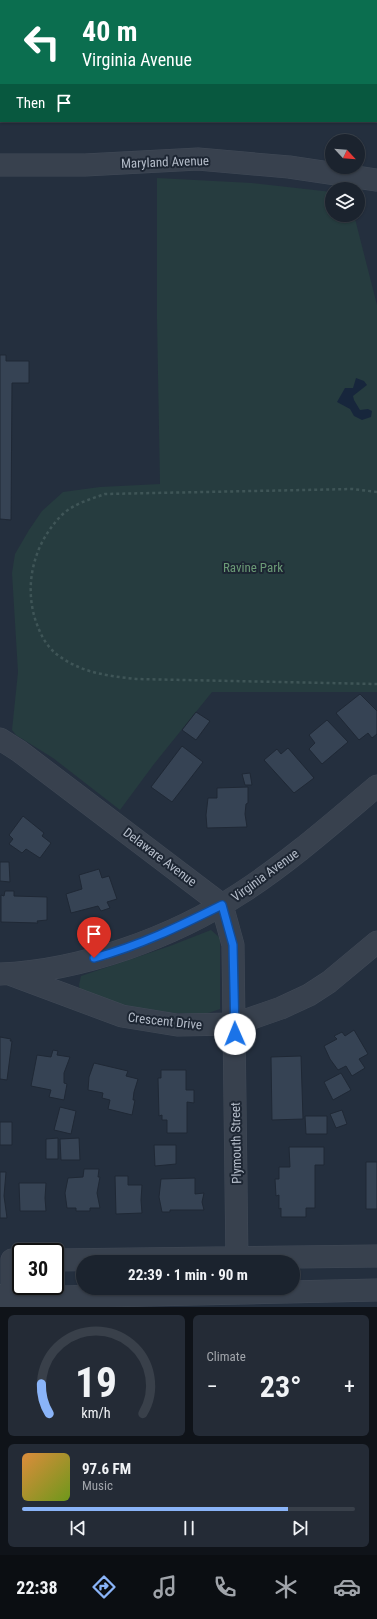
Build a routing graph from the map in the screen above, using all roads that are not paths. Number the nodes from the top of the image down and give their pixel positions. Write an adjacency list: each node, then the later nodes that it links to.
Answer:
1 (0, 165): 2 (street, Maryland Avenue)
2 (377, 180)
3 (0, 739): 5 (street, Delaware Avenue)
4 (377, 786): 5 (street, Virginia Avenue)
5 (222, 905): 7 (street, Virginia Avenue); 8 (street)
6 (377, 942): 8 (street, Crescent Drive)
7 (4, 974): 8 (street, Crescent Drive)
8 (234, 1024): 9 (street, Plymouth Street)
9 (237, 1255)
10 (377, 1256): 11 (street)
11 (300, 1258)
12 (11, 1260): 16 (street)
13 (64, 1260): 14 (street)
14 (76, 1260)
15 (377, 1290): 17 (street)
16 (6, 1296): 17 (street)
17 (238, 1296)

